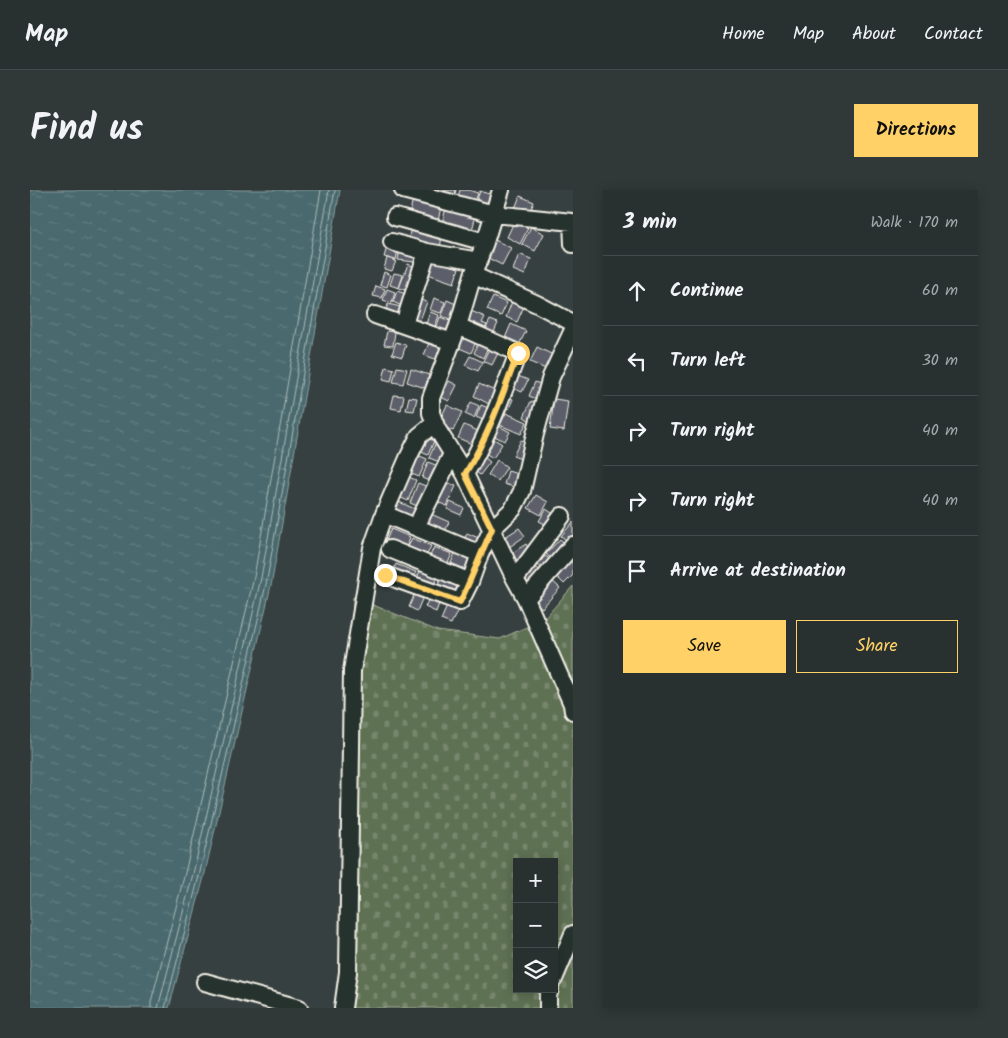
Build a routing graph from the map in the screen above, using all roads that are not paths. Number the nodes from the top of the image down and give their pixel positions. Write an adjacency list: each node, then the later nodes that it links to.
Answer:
1 (403, 190): 3 (street)
2 (498, 191): 3 (street)
3 (494, 214): 5 (street); 7 (street)
4 (395, 217): 7 (street)
5 (573, 221): 8 (street)
6 (392, 242): 9 (street)
7 (485, 242): 10 (street)
8 (573, 244)
9 (428, 252): 10 (street); 13 (street)
10 (476, 268): 12 (street); 14 (street)
11 (374, 315): 13 (street)
12 (573, 323)
13 (404, 324): 16 (street)
14 (458, 326): 16 (street); 20 (street)
15 (573, 330): 17 (street)
16 (452, 342): 18 (street)
17 (567, 361): 24 (street)
18 (435, 423): 19 (street); 21 (street)
19 (452, 454): 20 (street); 23 (street)
20 (465, 474): 24 (street)
21 (384, 514): 23 (street); 38 (street)
22 (562, 516): 29 (street)
23 (416, 527): 27 (street)
24 (492, 529): 27 (street); 29 (street)
25 (573, 545): 31 (street)
26 (390, 550): 30 (street)
27 (480, 554): 30 (street)
28 (385, 575): 30 (street)
29 (515, 579): 31 (street)
30 (470, 582)
31 (526, 599): 32 (street)
32 (573, 711)
33 (573, 934): 34 (street)
34 (558, 970)
35 (205, 982): 37 (street)
36 (549, 993): 39 (street)
37 (299, 1008)
38 (343, 1008)
39 (548, 1008)

